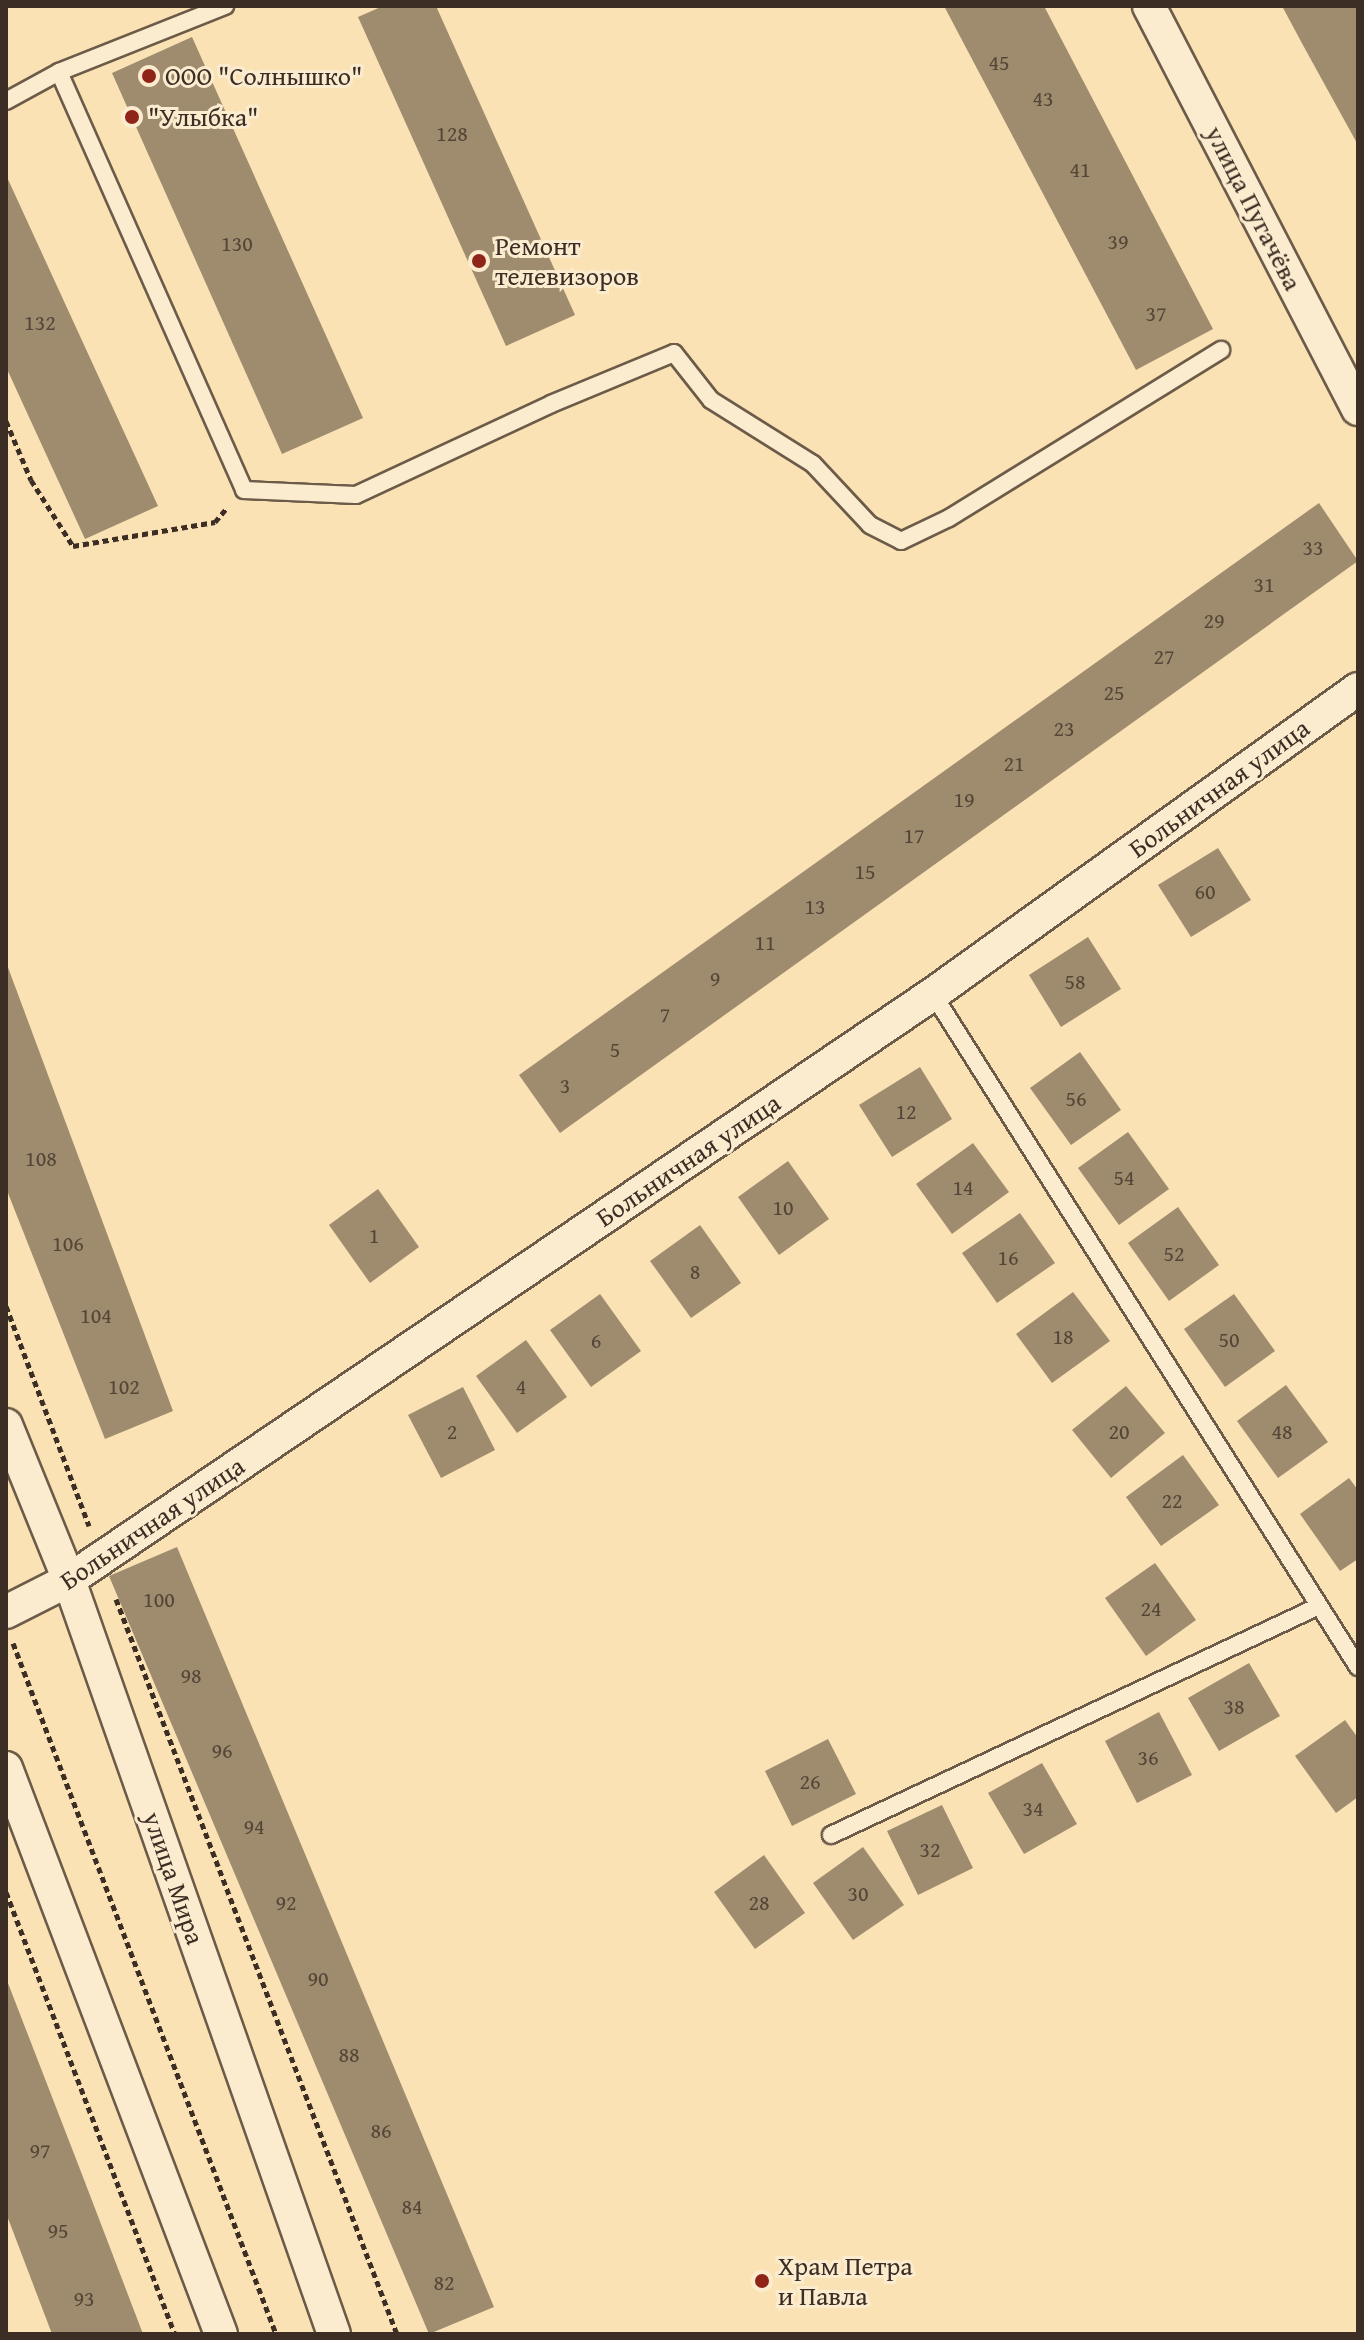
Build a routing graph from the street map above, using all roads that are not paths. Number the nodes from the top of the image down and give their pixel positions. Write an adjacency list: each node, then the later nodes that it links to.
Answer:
1 (225, 6): 3 (lane)
2 (1149, 6): 6 (street, улица Пугачёва)
3 (59, 72): 4 (lane); 5 (lane)
4 (6, 101)
5 (1221, 350)
6 (1358, 409)
7 (1358, 689): 8 (street, Больничная улица)
8 (933, 994): 10 (street, Больничная улица); 11 (lane)
9 (6, 1425): 10 (street, улица Мира)
10 (69, 1580): 12 (street, Больничная улица); 17 (street, улица Мира)
11 (1319, 1606): 13 (lane); 15 (lane)
12 (9, 1626)
13 (1358, 1667)
14 (6, 1768): 16 (street)
15 (831, 1835)
16 (221, 2334)
17 (334, 2334)

